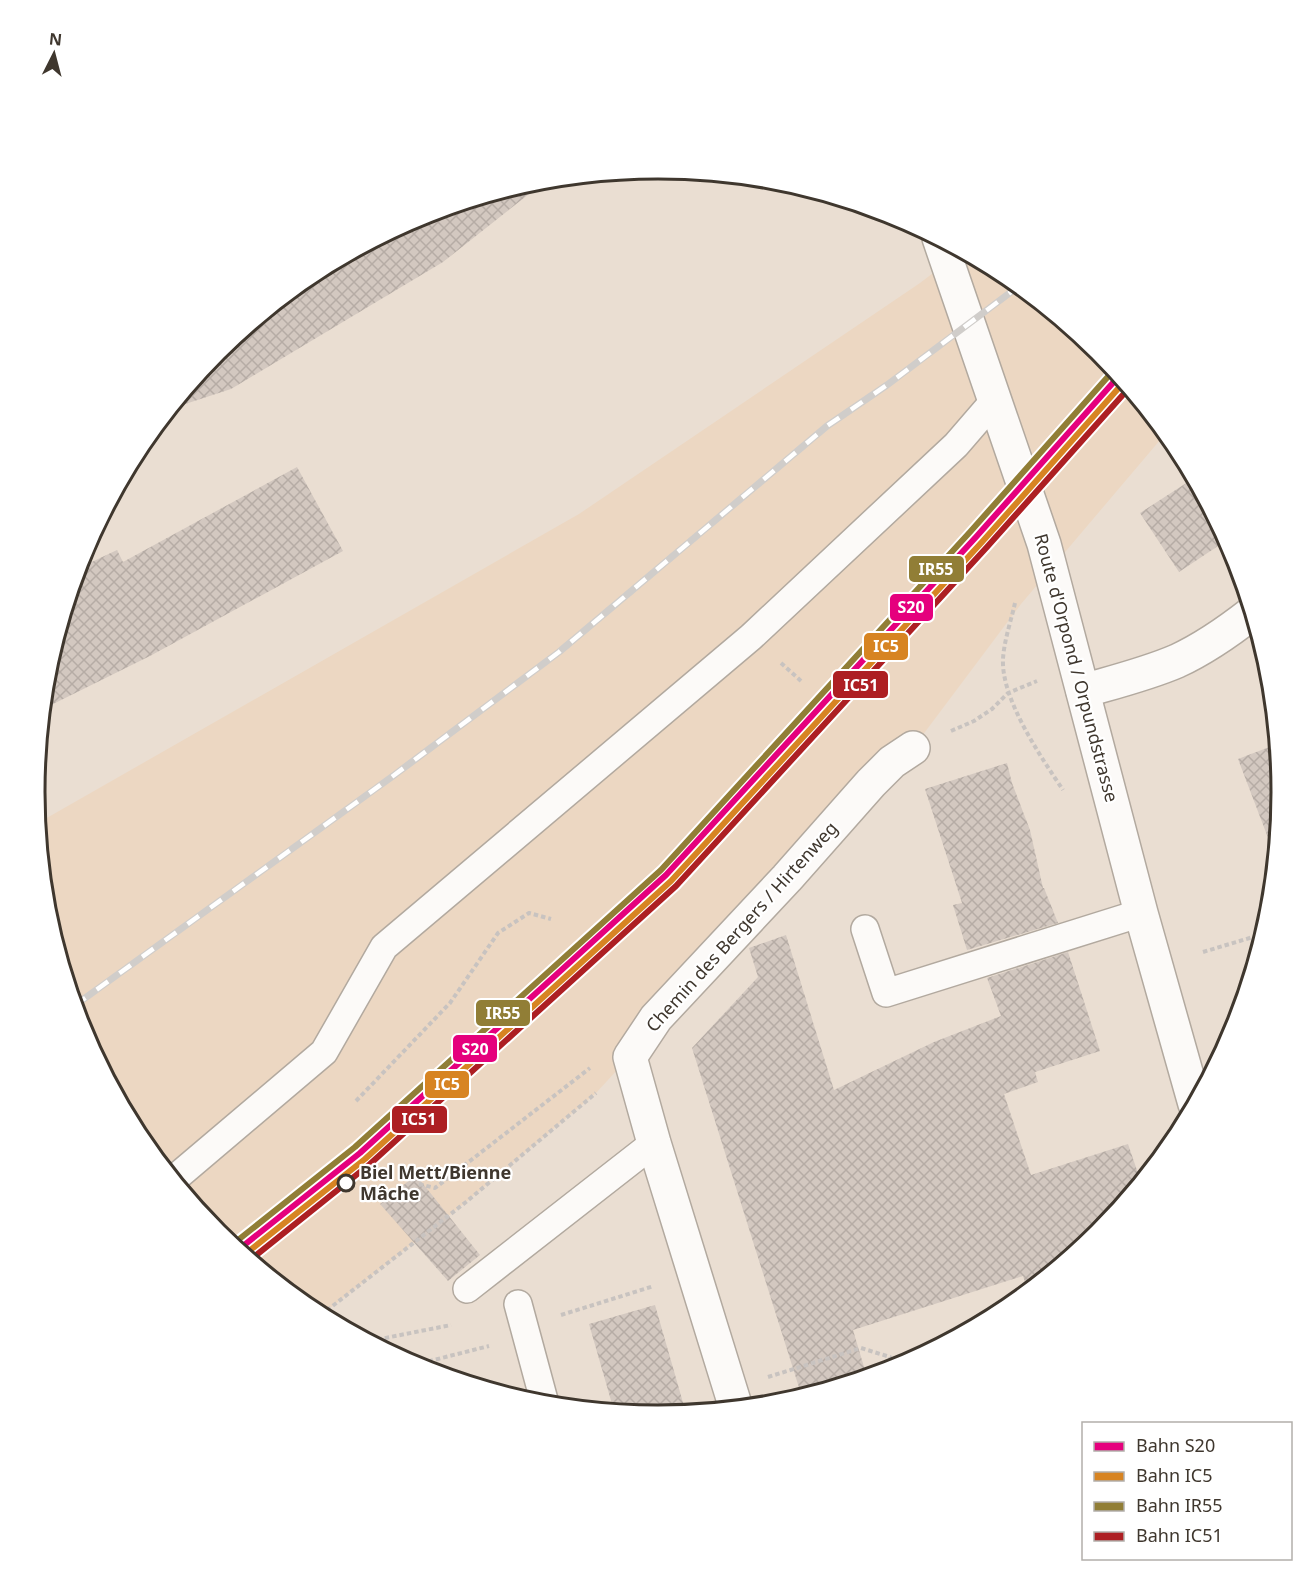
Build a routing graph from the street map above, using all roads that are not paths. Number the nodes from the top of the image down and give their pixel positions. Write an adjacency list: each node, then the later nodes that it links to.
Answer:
1 (943, 249): 2 (street, Route d'Orpond / Orpundstrasse)
2 (994, 401): 4 (street, Route d'Orpond / Orpundstrasse); 10 (lane)
3 (1245, 619): 4 (street)
4 (1083, 690): 6 (street, Route d'Orpond / Orpundstrasse)
5 (913, 748): 9 (street, Chemin des Bergers / Hirtenweg)
6 (1141, 913): 7 (lane); 8 (street, Route d'Orpond / Orpundstrasse)
7 (865, 929)
8 (1192, 1093)
9 (654, 1143): 11 (lane); 14 (street)
10 (180, 1174)
11 (467, 1289)
12 (522, 1320): 13 (lane)
13 (542, 1394)
14 (733, 1398)

